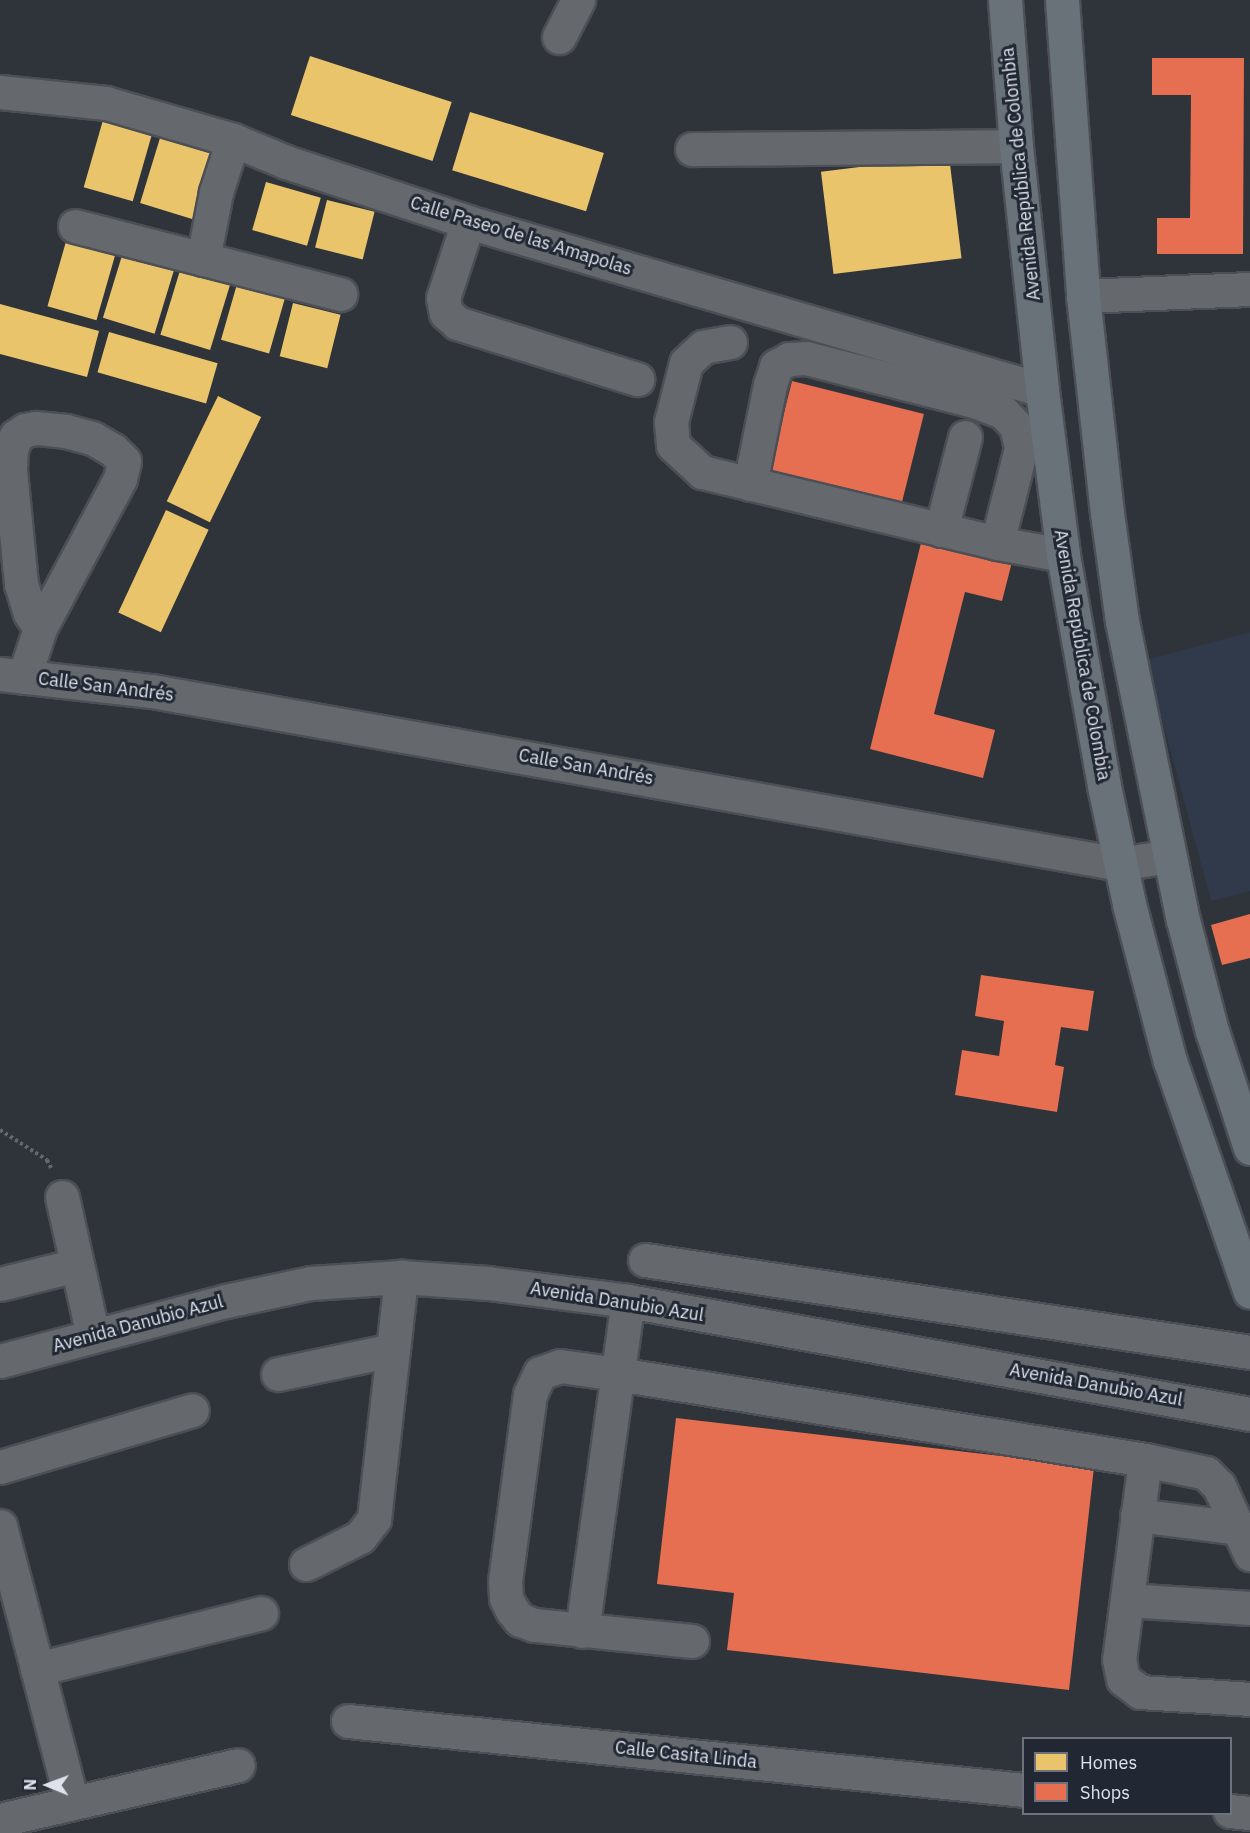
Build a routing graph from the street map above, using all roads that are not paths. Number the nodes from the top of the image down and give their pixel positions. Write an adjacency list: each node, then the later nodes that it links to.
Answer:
1 (578, 0): 4 (street)
2 (1005, 0): 7 (main road, Avenida República de Colombia)
3 (1062, 0): 14 (main road)
4 (559, 37)
5 (0, 92): 6 (street, Calle Paseo de las Amapolas)
6 (232, 140): 9 (street, Calle Paseo de las Amapolas); 11 (street)
7 (1016, 146): 8 (street); 17 (main road, Avenida República de Colombia)
8 (692, 149)
9 (468, 222): 16 (street); 17 (street, Calle Paseo de las Amapolas)
10 (75, 226): 11 (street)
11 (203, 259): 13 (street)
12 (1250, 289): 14 (street)
13 (340, 294)
14 (1083, 296): 25 (main road)
15 (730, 342): 19 (street)
16 (637, 379)
17 (1042, 390): 22 (main road, Avenida República de Colombia)
18 (965, 437): 20 (street)
19 (750, 484): 20 (street); 21 (street)
20 (941, 530): 21 (street)
21 (997, 543): 22 (street)
22 (1063, 555): 26 (main road, Avenida República de Colombia)
23 (40, 628): 23 (street); 24 (street)
24 (12, 675): 26 (street, Calle San Andrés)
25 (1169, 856): 26 (street, Calle San Andrés); 27 (main road)
26 (1120, 864): 33 (main road, Avenida República de Colombia)
27 (1250, 1148)
28 (62, 1197): 30 (street)
29 (645, 1260): 37 (street)
30 (77, 1265): 32 (street); 35 (street)
31 (401, 1277): 34 (street, Avenida Danubio Azul); 35 (street, Avenida Danubio Azul); 36 (street)
32 (0, 1284)
33 (1250, 1292)
34 (628, 1301): 40 (street); 41 (street, Avenida Danubio Azul)
35 (93, 1336): 38 (street, Avenida Danubio Azul)
36 (393, 1350): 39 (street); 48 (street)
37 (1250, 1352)
38 (0, 1361)
39 (278, 1374)
40 (618, 1374): 43 (street); 52 (street); 52 (street)
41 (1245, 1409)
42 (192, 1410): 44 (street)
43 (1145, 1460): 45 (street); 47 (street)
44 (0, 1467)
45 (1137, 1515): 47 (street); 49 (street)
46 (0, 1526): 54 (street)
47 (1244, 1541)
48 (306, 1564)
49 (1127, 1600): 50 (street); 55 (street)
50 (1250, 1608)
51 (261, 1613): 54 (street)
52 (582, 1631): 53 (street)
53 (692, 1641)
54 (37, 1669): 59 (street)
55 (1250, 1699)
56 (348, 1721): 58 (street, Calle Casita Linda)
57 (238, 1765): 59 (street)
58 (1022, 1790)
59 (72, 1803): 62 (street)
60 (1232, 1811): 61 (street)
61 (1250, 1813)
62 (0, 1820)

